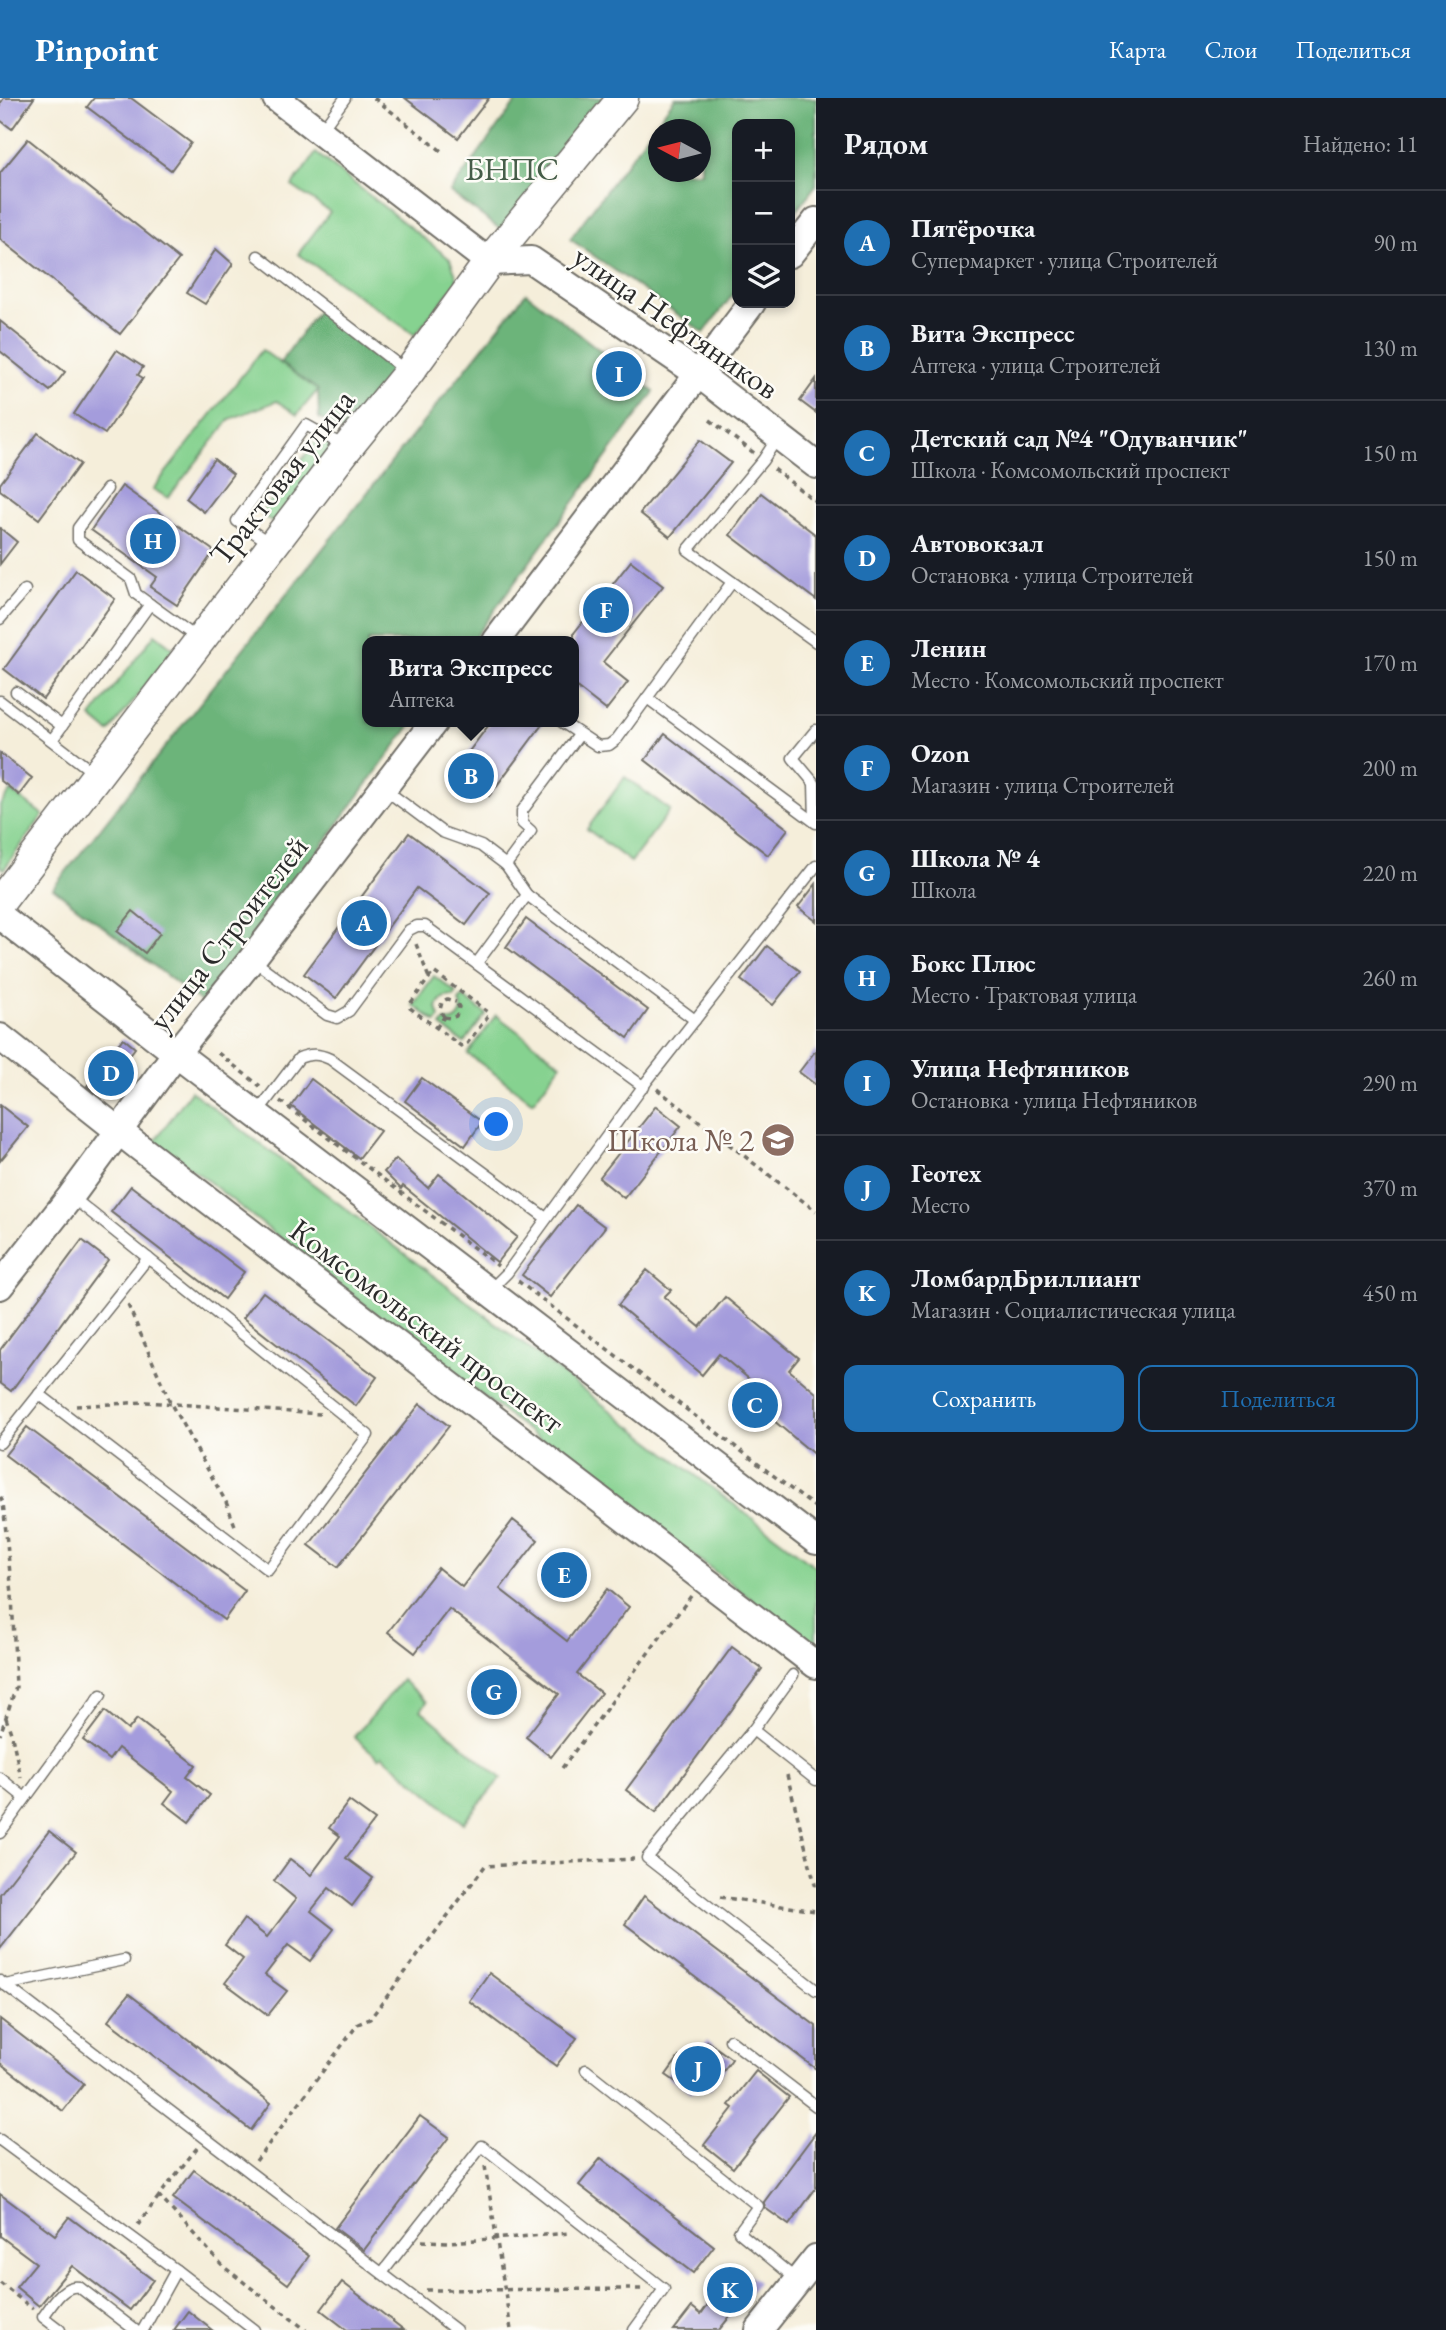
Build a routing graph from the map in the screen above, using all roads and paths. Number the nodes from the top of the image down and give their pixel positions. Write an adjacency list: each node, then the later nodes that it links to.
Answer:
1 (276, 98): 5 (main road)
2 (345, 98): 5 (lane)
3 (374, 98): 6 (path)
4 (624, 98): 10 (main road, Трактовая улица)
5 (321, 132): 10 (main road)
6 (444, 153)
7 (816, 221): 8 (main road)
8 (795, 248)
9 (258, 256): 12 (lane)
10 (489, 262): 12 (main road, Трактовая улица); 13 (main road, улица Нефтяников)
11 (748, 308): 13 (main road)
12 (408, 372): 15 (main road, Трактовая улица)
13 (697, 373): 14 (main road, улица Нефтяников); 23 (main road)
14 (779, 436): 16 (main road, улица Нефтяников); 19 (lane)
15 (347, 448): 18 (main road, Трактовая улица); 18 (lane)
16 (816, 465)
17 (107, 489): 21 (lane)
18 (274, 546): 24 (main road, Трактовая улица)
19 (732, 582): 25 (lane); 27 (lane)
20 (24, 590): 22 (lane)
21 (150, 604): 24 (lane); 29 (lane)
22 (0, 619)
23 (500, 636)
24 (201, 641): 35 (main road, Трактовая улица)
25 (816, 642)
26 (16, 692): 29 (lane)
27 (647, 698): 33 (lane); 37 (lane)
28 (0, 701): 34 (lane)
29 (62, 726): 34 (lane)
30 (430, 727): 36 (main road, улица Строителей)
31 (569, 727): 33 (lane)
32 (816, 730): 37 (lane)
33 (579, 734): 38 (lane)
34 (51, 740): 35 (lane)
35 (98, 775): 41 (main road, Трактовая улица)
36 (383, 788): 38 (lane); 44 (main road, улица Строителей)
37 (815, 823)
38 (506, 865): 40 (lane)
39 (816, 866): 50 (lane)
40 (527, 895): 45 (lane); 50 (lane)
41 (0, 902)
42 (0, 916): 53 (main road, Комсомольский проспект)
43 (410, 929): 44 (lane); 45 (lane); 46 (path)
44 (252, 959): 53 (main road, улица Строителей)
45 (477, 962): 54 (lane)
46 (429, 978): 47 (path); 51 (path)
47 (462, 993): 48 (path); 51 (path)
48 (456, 1002): 49 (path); 49 (path)
49 (444, 1017): 51 (path)
50 (695, 1020): 54 (lane)
51 (436, 1028)
52 (0, 1037): 56 (main road, Комсомольский проспект)
53 (176, 1053): 55 (main road, Комсомольский проспект); 56 (main road, улица Строителей)
54 (646, 1084): 58 (path); 59 (lane)
55 (257, 1113): 59 (lane); 62 (main road, Комсомольский проспект)
56 (118, 1131): 57 (main road, улица Строителей); 73 (main road, Комсомольский проспект)
57 (71, 1196): 60 (lane); 61 (main road, улица Строителей)
58 (816, 1211)
59 (546, 1218): 62 (lane)
60 (148, 1258): 63 (lane); 67 (lane)
61 (0, 1286)
62 (488, 1292): 70 (main road, Комсомольский проспект)
63 (121, 1293): 64 (lane); 65 (path)
64 (39, 1394): 66 (lane); 68 (lane)
65 (171, 1404): 66 (path); 67 (path); 71 (path)
66 (56, 1407): 71 (lane)
67 (342, 1414): 71 (lane)
68 (1, 1439)
69 (0, 1497): 75 (path)
70 (816, 1541)
71 (246, 1552)
72 (691, 1596): 79 (path)
73 (805, 1670): 76 (lane)
74 (101, 1695): 82 (lane)
75 (6, 1717): 77 (path); 82 (path)
76 (753, 1730): 78 (lane); 84 (lane)
77 (0, 1735)
78 (782, 1753): 81 (lane); 85 (path)
79 (562, 1768)
80 (0, 1778): 82 (lane)
81 (816, 1780)
82 (25, 1798): 83 (lane)
83 (0, 1833)
84 (647, 1858): 86 (lane); 97 (path)
85 (816, 1888)
86 (693, 1894): 87 (path); 90 (lane)
87 (816, 1911)
88 (124, 1960): 89 (lane)
89 (2, 1983): 94 (lane)
90 (816, 1990)
91 (730, 2040): 93 (lane)
92 (586, 2070): 106 (lane)
93 (816, 2106)
94 (206, 2137): 97 (lane); 98 (path)
95 (0, 2140): 100 (lane)
96 (482, 2146): 99 (lane); 101 (path); 102 (lane)
97 (249, 2170): 105 (lane)
98 (159, 2196): 100 (path); 116 (path)
99 (590, 2232): 101 (path); 110 (lane)
100 (130, 2236): 104 (lane)
101 (497, 2239): 102 (path); 108 (path)
102 (406, 2241): 105 (lane)
103 (816, 2258): 106 (main road)
104 (176, 2270): 114 (lane); 115 (lane)
105 (382, 2273): 109 (lane)
106 (798, 2280): 120 (main road)
107 (0, 2283): 111 (path)
108 (504, 2289): 109 (path); 110 (path); 118 (path)
109 (406, 2290): 117 (lane)
110 (664, 2290): 119 (lane)
111 (43, 2317): 112 (lane); 113 (lane)
112 (60, 2330)
113 (135, 2330)
114 (143, 2330)
115 (254, 2330)
116 (306, 2330)
117 (456, 2330)
118 (511, 2330)
119 (634, 2330)
120 (759, 2330)

